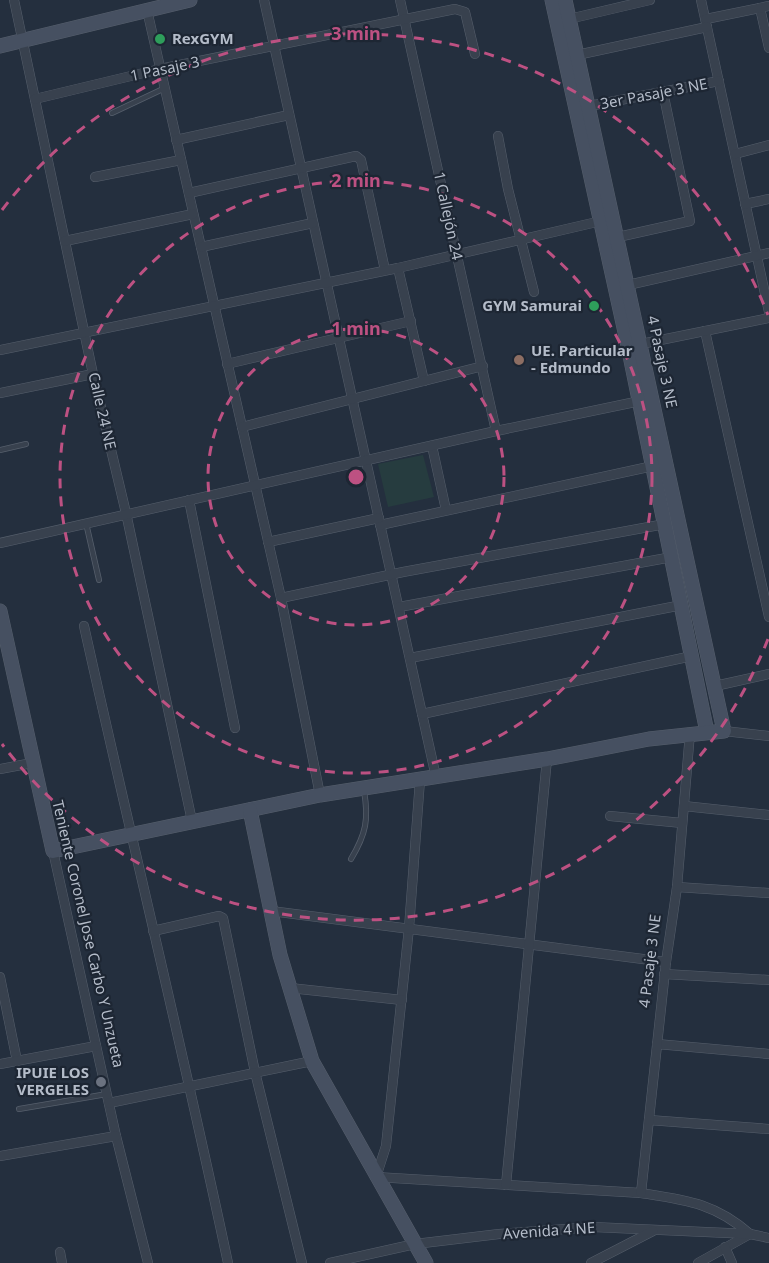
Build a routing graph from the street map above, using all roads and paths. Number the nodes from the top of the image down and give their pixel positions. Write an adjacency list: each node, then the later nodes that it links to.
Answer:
1 (14, 0): 15 (street, Calle 24 NE)
2 (190, 0): 9 (street)
3 (264, 0): 17 (street)
4 (400, 0): 12 (street, 1 Callejón 24)
5 (552, 0): 40 (street, 4 Pasaje 3 NE)
6 (565, 0): 13 (street, 4 Pasaje 3 NE)
7 (650, 0): 13 (street)
8 (701, 0): 14 (street)
9 (170, 2): 11 (street)
10 (765, 7): 14 (street); 18 (street)
11 (147, 10): 15 (street); 21 (street)
12 (405, 19): 17 (street, 1 Pasaje 3); 19 (street, 1 Pasaje 3); 47 (street, 1 Callejón 24)
13 (569, 19): 20 (street, 4 Pasaje 3 NE)
14 (706, 23): 20 (street); 22 (street)
15 (22, 40): 16 (street); 25 (street, Calle 24 NE)
16 (0, 46)
17 (274, 46): 21 (street, 1 Pasaje 3); 28 (street)
18 (769, 48)
19 (475, 54)
20 (577, 55): 26 (street, 4 Pasaje 3 NE)
21 (160, 69): 23 (street); 25 (street, 1 Pasaje 3)
22 (719, 81): 24 (street, 3er Pasaje 3 NE); 32 (street)
23 (165, 88): 27 (lane); 30 (street)
24 (663, 92): 26 (street, 3er Pasaje 3 NE); 42 (street)
25 (35, 99): 44 (street, Calle 24 NE)
26 (589, 106): 42 (street, 4 Pasaje 3 NE)
27 (112, 113)
28 (289, 115): 30 (street); 34 (street)
29 (498, 136): 43 (street)
30 (177, 140): 33 (street)
31 (769, 145): 32 (street)
32 (735, 154): 38 (street)
33 (181, 160): 35 (street); 36 (street)
34 (301, 168): 36 (street); 41 (street); 50 (street)
35 (95, 177)
36 (189, 193): 39 (street)
37 (769, 199): 38 (street)
38 (745, 204): 48 (street)
39 (193, 214): 44 (street); 45 (street)
40 (601, 221): 43 (street); 69 (street, 4 Pasaje 3 NE)
41 (313, 223): 45 (street); 51 (street)
42 (618, 237): 52 (street, 4 Pasaje 3 NE)
43 (521, 239): 47 (street); 53 (street)
44 (65, 241): 59 (street, Calle 24 NE)
45 (201, 248): 54 (street)
46 (769, 253): 48 (street)
47 (456, 254): 49 (street); 64 (street, 1 Callejón 24)
48 (757, 255): 52 (street); 55 (street)
49 (398, 268): 50 (street); 57 (street)
50 (385, 270): 51 (street)
51 (326, 282): 54 (street); 60 (street)
52 (628, 285): 61 (street, 4 Pasaje 3 NE)
53 (534, 292)
54 (214, 306): 59 (street); 63 (street)
55 (769, 312)
56 (769, 318): 58 (street)
57 (411, 321): 60 (street); 66 (street)
58 (705, 331): 61 (street); 93 (street)
59 (85, 333): 62 (street); 65 (street, Calle 24 NE)
60 (339, 338): 63 (street); 68 (street)
61 (641, 344): 98 (street, 4 Pasaje 3 NE)
62 (0, 350)
63 (227, 364): 70 (street)
64 (483, 366): 66 (street); 71 (street, 1 Callejón 24)
65 (93, 374): 67 (street); 80 (street, Calle 24 NE)
66 (424, 381): 68 (street)
67 (0, 393)
68 (352, 399): 70 (street); 75 (street)
69 (640, 401): 71 (street); 76 (street, 4 Pasaje 3 NE)
70 (242, 427): 77 (street)
71 (496, 431): 73 (street)
72 (26, 444): 74 (lane)
73 (432, 446): 75 (street); 79 (street)
74 (0, 450)
75 (366, 461): 77 (street); 81 (street)
76 (653, 466): 79 (street); 83 (street, 4 Pasaje 3 NE)
77 (255, 485): 78 (street); 84 (street)
78 (189, 500): 80 (street); 100 (street)
79 (446, 510): 81 (street)
80 (126, 513): 82 (street); 116 (street, Calle 24 NE)
81 (380, 521): 84 (street); 87 (street)
82 (86, 523): 85 (street); 88 (lane)
83 (665, 524): 86 (street, 4 Pasaje 3 NE); 87 (street)
84 (268, 542): 89 (street)
85 (0, 543)
86 (672, 557): 90 (street, 4 Pasaje 3 NE); 91 (street)
87 (391, 574): 89 (street); 91 (street)
88 (99, 580)
89 (281, 598): 111 (street)
90 (682, 605): 95 (street, 4 Pasaje 3 NE); 96 (street)
91 (399, 607): 96 (street)
92 (0, 611): 106 (street, Teniente Coronel Jose Carbo Y Unzueta)
93 (769, 617)
94 (84, 626): 118 (street)
95 (692, 656): 99 (street); 102 (street, 4 Pasaje 3 NE)
96 (410, 658): 99 (street)
97 (769, 674): 98 (street)
98 (715, 686): 101 (street, 4 Pasaje 3 NE)
99 (422, 714): 108 (street)
100 (235, 728)
101 (724, 731): 102 (street); 104 (street)
102 (706, 732): 103 (street)
103 (690, 733): 105 (street); 112 (street, 4 Pasaje 3 NE)
104 (769, 736)
105 (547, 759): 108 (street); 126 (street)
106 (33, 763): 107 (street); 119 (street, Teniente Coronel Jose Carbo Y Unzueta)
107 (0, 769)
108 (436, 777): 109 (street)
109 (420, 780): 110 (street); 124 (street)
110 (364, 788): 111 (street); 120 (lane)
111 (320, 795): 113 (street)
112 (684, 806): 114 (street); 117 (street, 4 Pasaje 3 NE)
113 (250, 810): 116 (street); 123 (street)
114 (769, 815)
115 (610, 816): 117 (street)
116 (192, 821): 118 (street)
117 (682, 823): 121 (street, 4 Pasaje 3 NE)
118 (131, 835): 119 (street); 125 (street)
119 (53, 851): 134 (street, Teniente Coronel Jose Carbo Y Unzueta)
120 (351, 859)
121 (677, 887): 122 (street); 127 (street, 4 Pasaje 3 NE)
122 (769, 893)
123 (271, 911): 124 (street); 131 (street)
124 (409, 928): 126 (street); 132 (street)
125 (153, 931): 139 (street); 140 (street)
126 (530, 944): 127 (street); 148 (street)
127 (666, 962): 128 (street, 4 Pasaje 3 NE)
128 (664, 974): 130 (street); 133 (street, 4 Pasaje 3 NE)
129 (0, 977): 136 (street)
130 (769, 980)
131 (290, 988): 132 (street); 137 (street)
132 (402, 1000): 147 (street)
133 (657, 1044): 135 (street); 143 (street, 4 Pasaje 3 NE)
134 (96, 1046): 136 (street); 141 (street, Teniente Coronel Jose Carbo Y Unzueta)
135 (769, 1053)
136 (17, 1061): 138 (street)
137 (312, 1061): 139 (street); 147 (street)
138 (0, 1064)
139 (255, 1072): 140 (street); 160 (street)
140 (190, 1086): 141 (street); 159 (street)
141 (108, 1098): 142 (lane); 145 (street, Teniente Coronel Jose Carbo Y Unzueta)
142 (19, 1109)
143 (649, 1120): 144 (street); 149 (street, 4 Pasaje 3 NE)
144 (769, 1129)
145 (116, 1136): 146 (street); 158 (street, Teniente Coronel Jose Carbo Y Unzueta)
146 (0, 1156)
147 (376, 1177): 148 (street); 153 (street)
148 (506, 1185): 149 (street)
149 (641, 1193): 151 (street)
150 (654, 1230): 151 (street, Avenida 4 NE); 153 (street, Avenida 4 NE); 163 (street)
151 (750, 1234): 152 (street, Avenida 4 NE); 154 (street)
152 (769, 1238)
153 (415, 1244): 156 (street, Avenida 4 NE); 162 (street)
154 (725, 1247): 164 (street); 165 (street)
155 (60, 1252): 157 (street)
156 (346, 1262): 161 (street, Avenida 4 NE)
157 (62, 1263)
158 (148, 1263)
159 (228, 1263)
160 (302, 1263)
161 (330, 1263)
162 (426, 1263)
163 (591, 1263)
164 (698, 1263)
165 (732, 1263)

